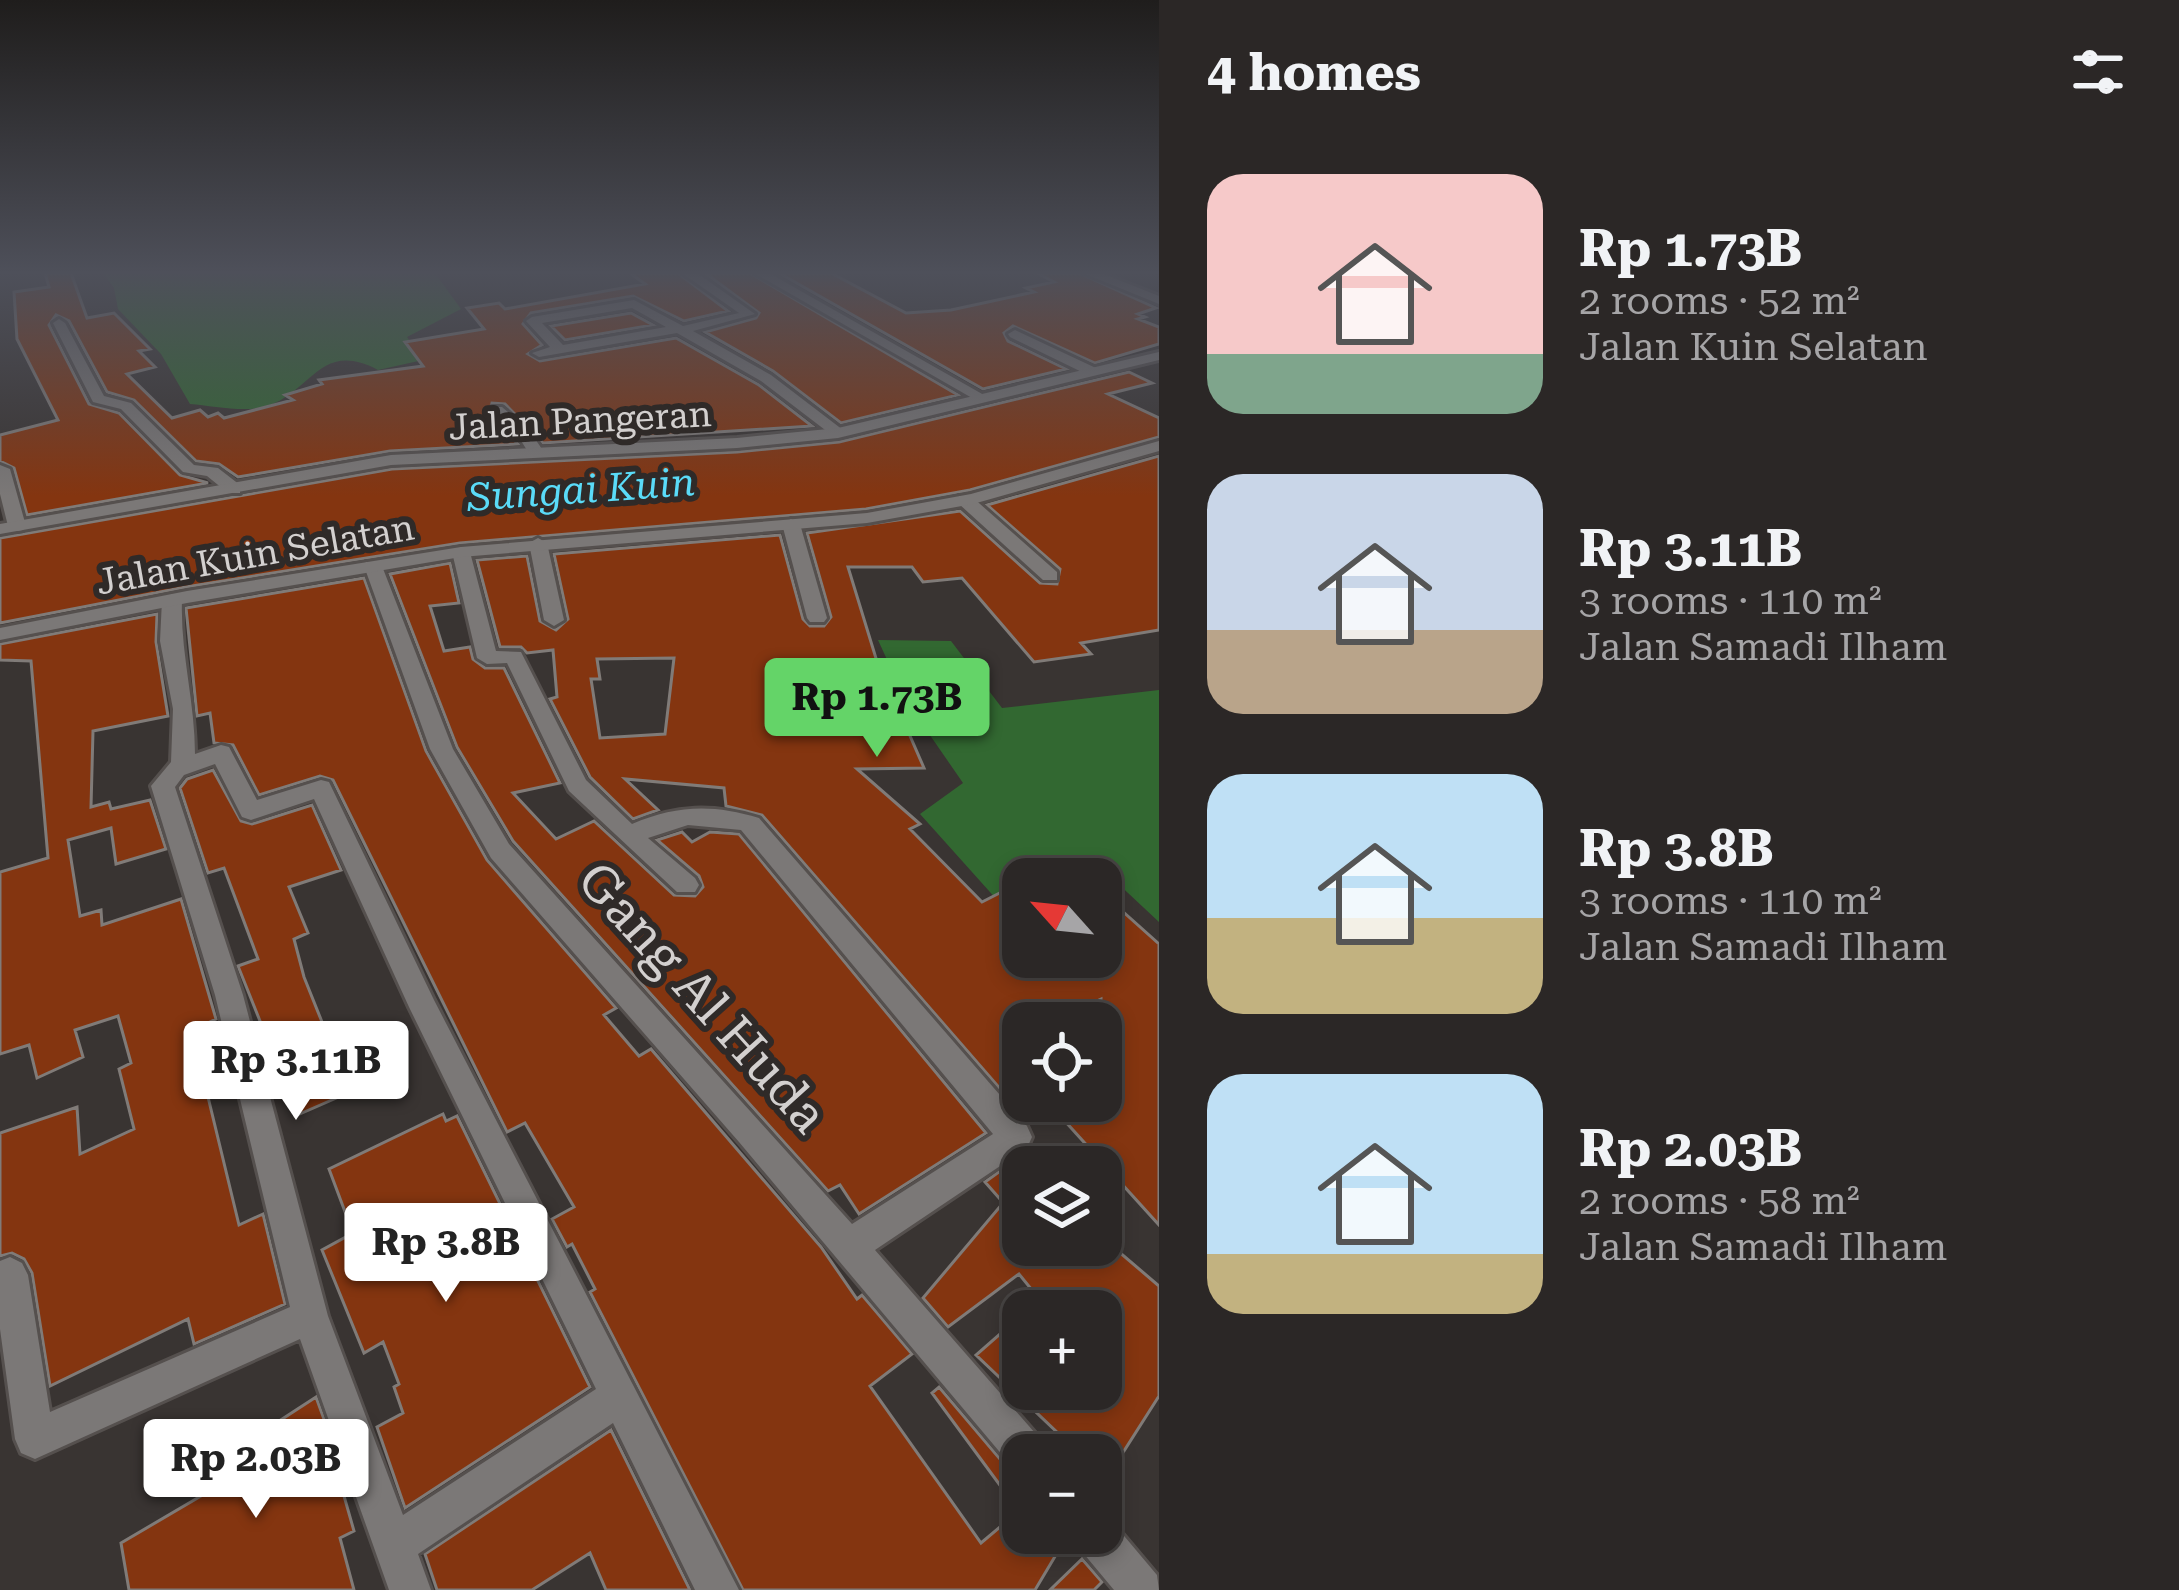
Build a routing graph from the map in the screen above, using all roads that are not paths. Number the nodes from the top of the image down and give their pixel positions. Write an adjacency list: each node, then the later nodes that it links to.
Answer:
1 (71, 347): 16 (street)
2 (570, 347): 6 (street)
3 (711, 347): 12 (street)
4 (891, 347): 10 (street)
5 (1042, 347): 9 (street)
6 (560, 349): 7 (street)
7 (539, 353)
8 (1159, 356): 9 (street, Jalan Pangeran)
9 (1093, 372): 10 (street, Jalan Pangeran)
10 (984, 399): 12 (street, Jalan Pangeran)
11 (497, 410): 14 (street)
12 (838, 433): 14 (street, Jalan Pangeran)
13 (1159, 446): 17 (street, Jalan Kuin Selatan)
14 (536, 452): 16 (street, Jalan Pangeran)
15 (2, 469): 19 (street)
16 (234, 489): 19 (street, Jalan Pangeran)
17 (965, 500): 18 (street, Jalan Kuin Selatan); 23 (street)
18 (791, 524): 20 (street, Jalan Kuin Selatan); 25 (street)
19 (8, 528)
20 (538, 544): 21 (street, Jalan Kuin Selatan); 26 (street)
21 (460, 552): 22 (street, Jalan Kuin Selatan); 29 (street)
22 (373, 566): 24 (street, Jalan Kuin Selatan); 31 (street, Gang Al Huda)
23 (1050, 576)
24 (172, 600): 27 (street, Jalan Kuin Selatan); 28 (street)
25 (818, 618)
26 (554, 620)
27 (0, 634)
28 (183, 766): 33 (street); 34 (street)
29 (629, 836): 30 (street); 31 (street)
30 (686, 885)
31 (850, 1246): 35 (street, Gang Al Huda)
32 (10, 1275): 33 (street)
33 (310, 1316): 36 (street)
34 (621, 1395): 36 (street); 40 (street)
35 (1010, 1434)
36 (394, 1545): 39 (street)
37 (1112, 1554): 41 (street)
38 (1159, 1583): 41 (street)
39 (410, 1590)
40 (718, 1590)
41 (1144, 1590)

